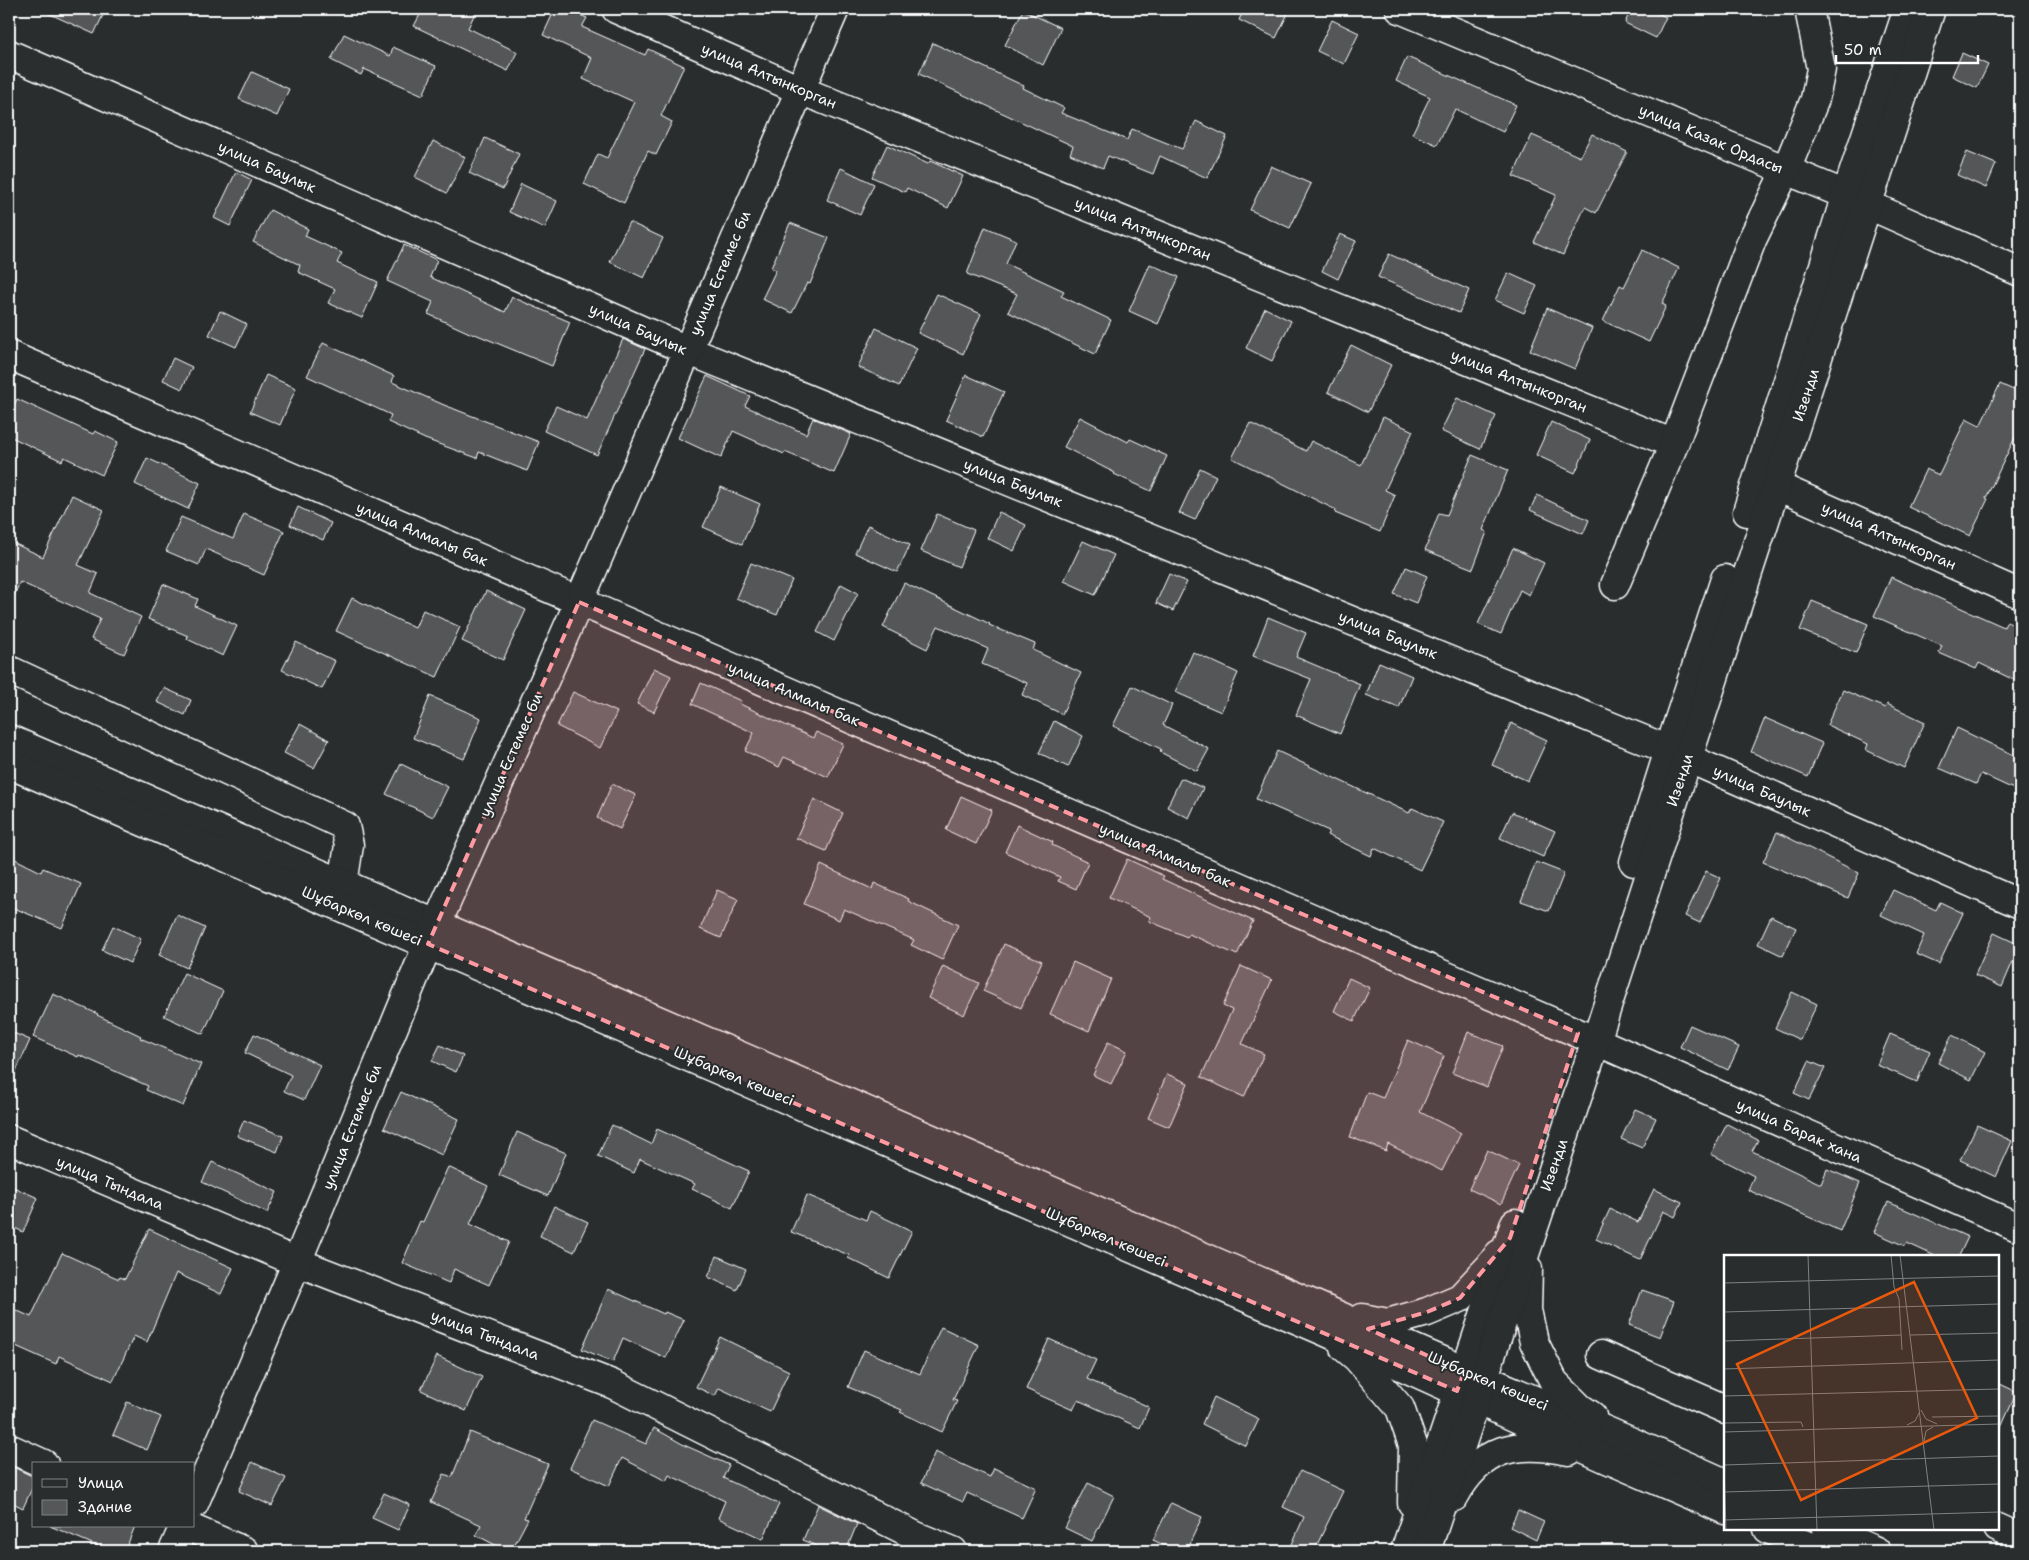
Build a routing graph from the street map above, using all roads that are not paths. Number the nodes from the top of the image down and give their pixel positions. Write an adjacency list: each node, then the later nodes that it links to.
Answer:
1 (616, 9): 8 (street, улица Алтынкорган)
2 (835, 9): 8 (street, улица Естемес би)
3 (1400, 9): 9 (street, улица Казак Ордасы)
4 (1809, 9): 9 (street)
5 (1908, 9): 10 (street, Изенди)
6 (1931, 9): 10 (street, Изенди)
7 (9, 54): 12 (street, улица Баулык)
8 (800, 90): 12 (street, улица Естемес би); 14 (street, улица Алтынкорган)
9 (1786, 170): 10 (street, улица Казак Ордасы); 14 (street)
10 (1858, 200): 11 (street, улица Казак Ордасы); 15 (street, Изенди)
11 (2020, 272)
12 (687, 350): 18 (street, улица Естемес би); 21 (street, улица Баулык)
13 (9, 355): 18 (street, улица Алмалы бак)
14 (1674, 444): 16 (street)
15 (1767, 482): 17 (street, улица Алтынкорган); 21 (street, Изенди)
16 (1615, 585)
17 (2020, 594)
18 (579, 602): 25 (street, улица Естемес би); 26 (street, улица Алмалы бак)
19 (9, 670): 23 (street, Шұбаркөл көшесі)
20 (9, 739): 23 (street, Шұбаркөл көшесі)
21 (1678, 754): 24 (street, улица Баулык); 26 (street, Изенди)
22 (9, 764): 25 (street, Шұбаркөл көшесі)
23 (343, 884): 25 (street, Шұбаркөл көшесі)
24 (2020, 904)
25 (432, 934): 30 (street, улица Естемес би); 31 (street, Шұбаркөл көшесі)
26 (1587, 1037): 28 (street, улица Барак хана); 29 (street, Изенди)
27 (9, 1140): 30 (street, улица Тындала)
28 (2020, 1228)
29 (1519, 1239): 31 (street); 33 (street, Изенди); 35 (street)
30 (297, 1262): 40 (street, улица Естемес би); 51 (street, улица Тындала)
31 (1329, 1322): 33 (street, Шұбаркөл көшесі); 48 (street)
32 (1601, 1355): 34 (street)
33 (1470, 1386): 35 (street, Шұбаркөл көшесі); 37 (street, Шұбаркөл көшесі); 48 (street, Изенди)
34 (1724, 1409)
35 (1620, 1436): 39 (street, Шұбаркөл көшесі)
36 (9, 1448): 38 (street)
37 (1607, 1460): 41 (street, Шұбаркөл көшесі); 48 (street)
38 (40, 1462)
39 (1724, 1483)
40 (195, 1502)
41 (1724, 1510)
42 (184, 1528): 49 (street)
43 (190, 1528): 50 (street)
44 (1999, 1528): 47 (street)
45 (1770, 1530): 52 (street)
46 (1828, 1530): 53 (street)
47 (2020, 1538)
48 (1417, 1547)
49 (173, 1551)
50 (244, 1551)
51 (953, 1551)
52 (1820, 1551)
53 (1876, 1551)

